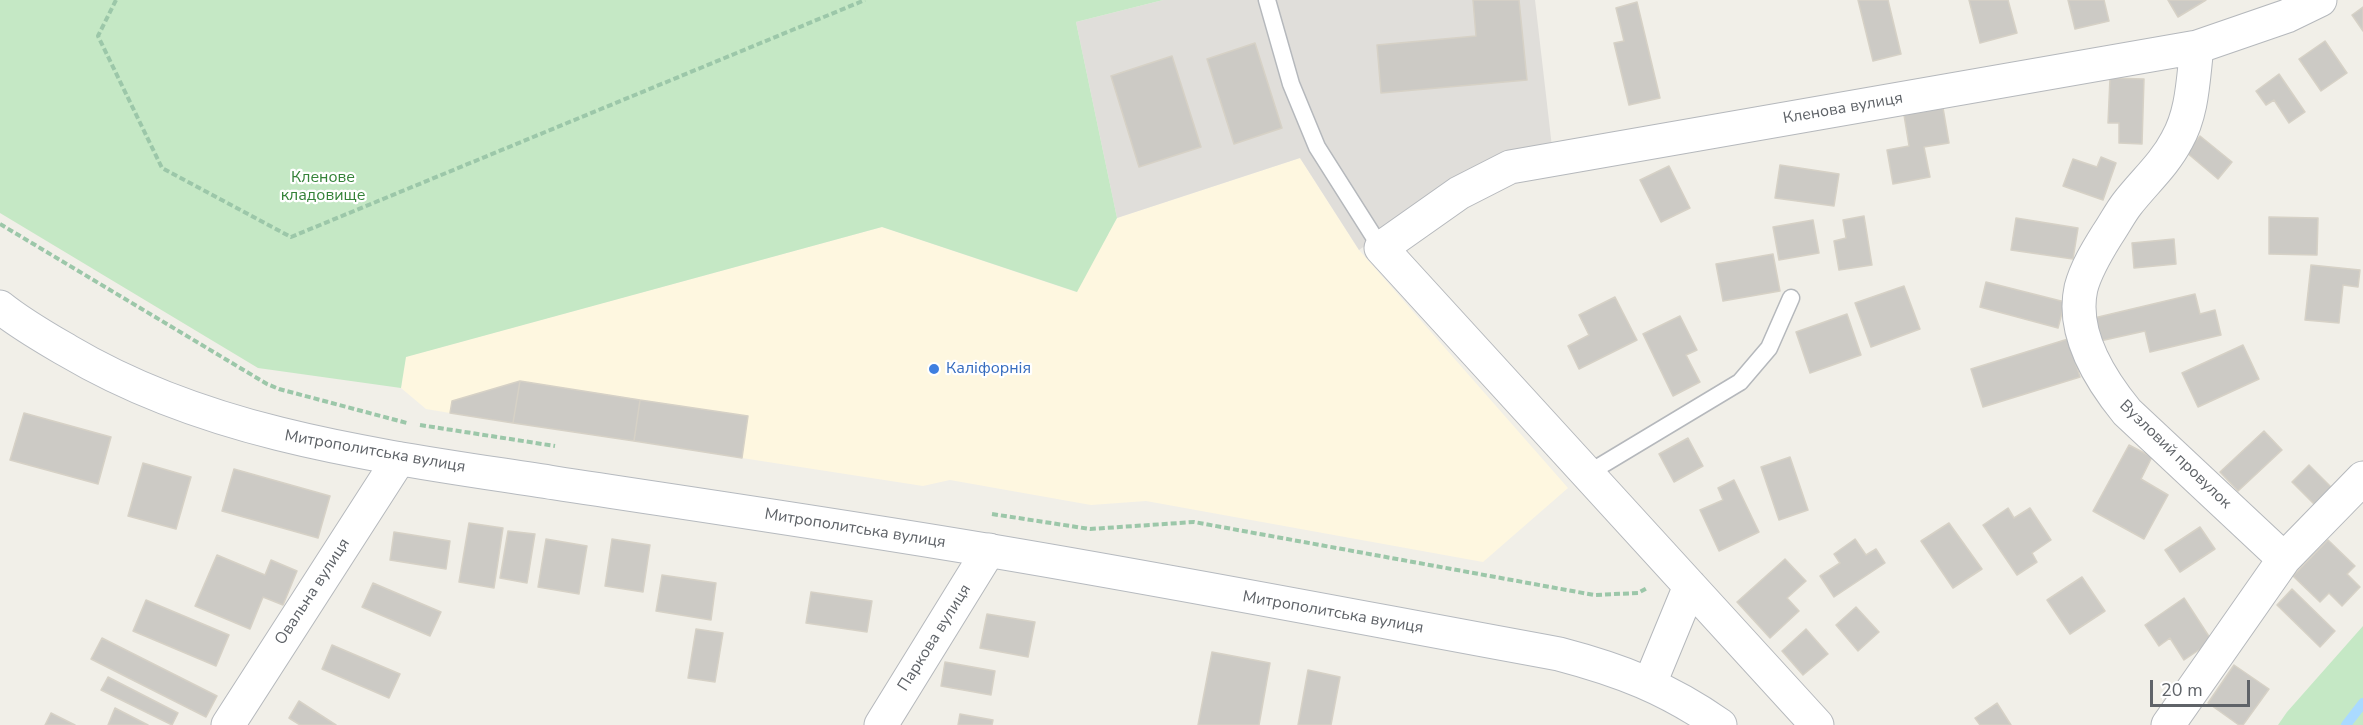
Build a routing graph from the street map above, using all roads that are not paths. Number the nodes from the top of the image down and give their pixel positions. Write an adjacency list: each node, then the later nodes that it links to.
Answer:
1 (1267, 0): 4 (lane)
2 (2320, 0): 3 (street, Кленова вулиця)
3 (2197, 47): 4 (street, Кленова вулиця); 11 (street, Вузловий провулок)
4 (1381, 248): 8 (street)
5 (1791, 298): 8 (lane)
6 (0, 307): 7 (street, Митрополитська вулиця)
7 (399, 459): 10 (street, Митрополитська вулиця); 14 (street, Овальна вулиця)
8 (1587, 474): 12 (street)
9 (2363, 478): 11 (street)
10 (989, 550): 13 (street, Митрополитська вулиця); 15 (street, Паркова вулиця)
11 (2284, 559): 18 (street)
12 (1683, 578): 13 (street); 17 (street)
13 (1650, 683): 16 (street, Митрополитська вулиця)
14 (228, 725)
15 (881, 725)
16 (1720, 725)
17 (1817, 725)
18 (2168, 725)

